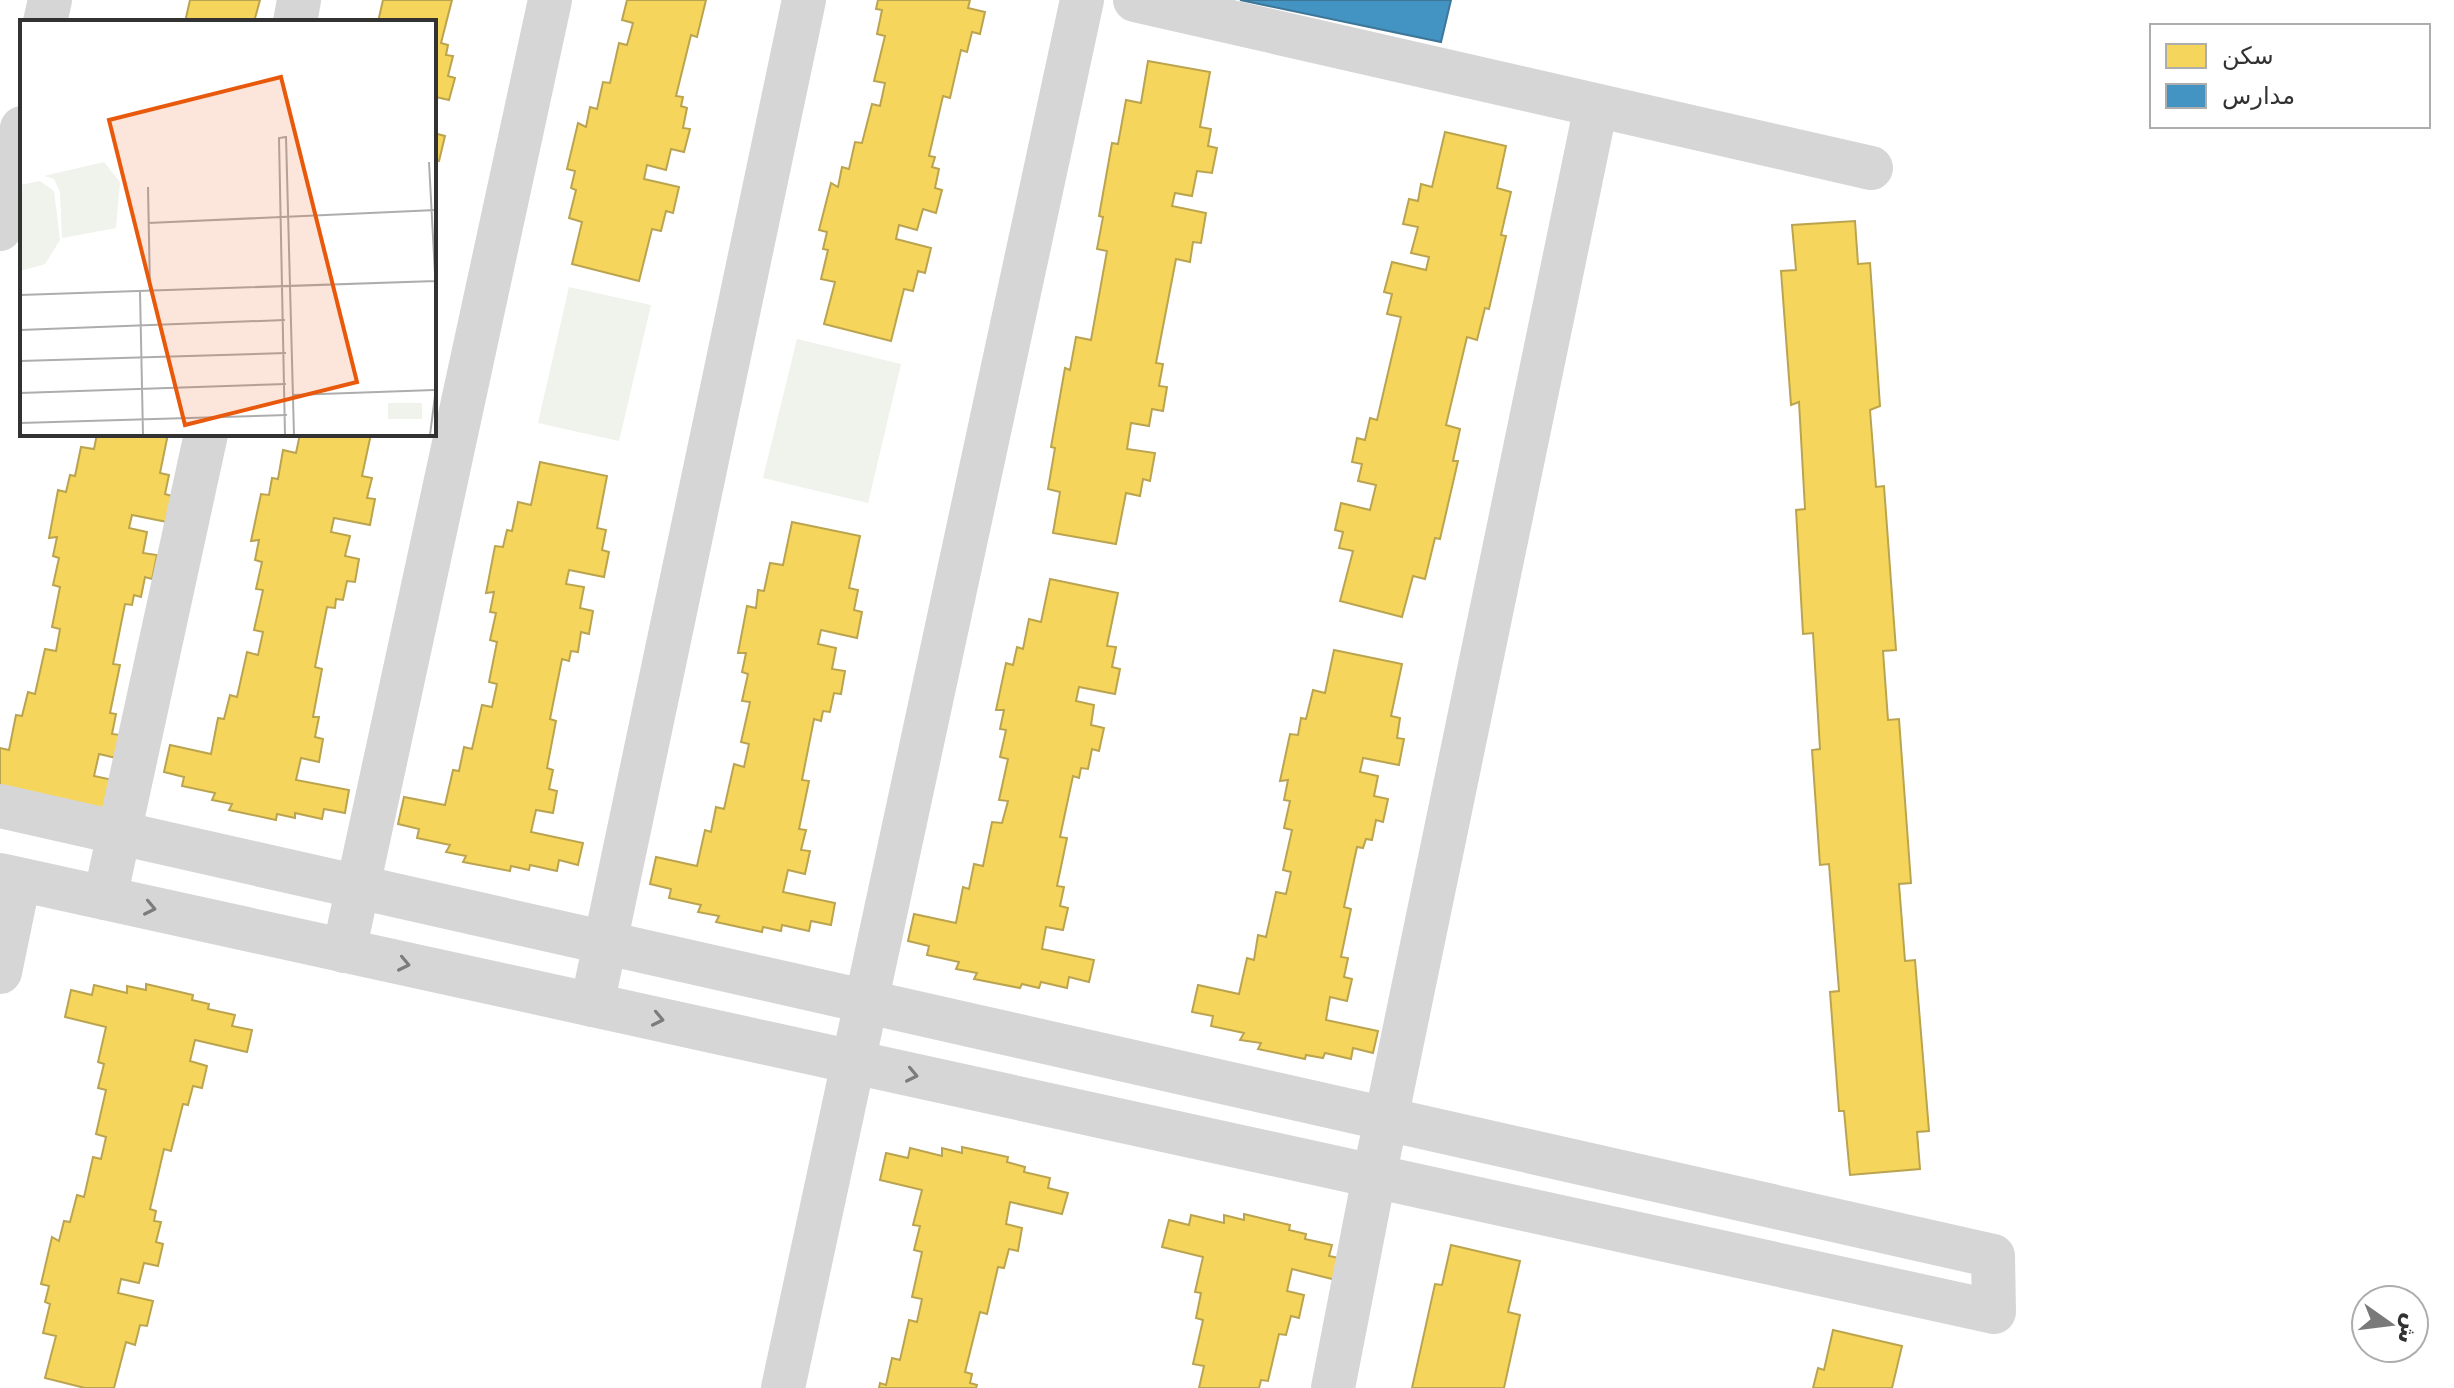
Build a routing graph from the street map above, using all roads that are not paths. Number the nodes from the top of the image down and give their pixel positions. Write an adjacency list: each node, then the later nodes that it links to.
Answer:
1 (50, 0): 7 (street)
2 (299, 0): 8 (street)
3 (550, 0): 17 (street)
4 (804, 0): 19 (street)
5 (1082, 0): 22 (street)
6 (1135, 0): 9 (street)
7 (45, 20)
8 (295, 20)
9 (1596, 106): 11 (street); 25 (street)
10 (20, 137): 12 (street)
11 (1871, 168)
12 (0, 229)
13 (206, 436): 15 (street)
14 (0, 806): 15 (street)
15 (119, 833): 17 (street); 18 (street)
16 (10, 877): 18 (street); 21 (street)
17 (359, 887): 19 (street); 20 (street)
18 (105, 898): 20 (street, one-way to 20)
19 (605, 943): 22 (street); 23 (street)
20 (344, 951): 23 (street, one-way to 23)
21 (0, 972)
22 (867, 1002): 24 (street); 25 (street)
23 (592, 1005): 24 (street, one-way to 24)
24 (853, 1062): 26 (street, one-way to 26); 27 (street)
25 (1386, 1119): 26 (street); 26 (street)
26 (1374, 1177): 28 (street)
27 (783, 1388)
28 (1333, 1388)

